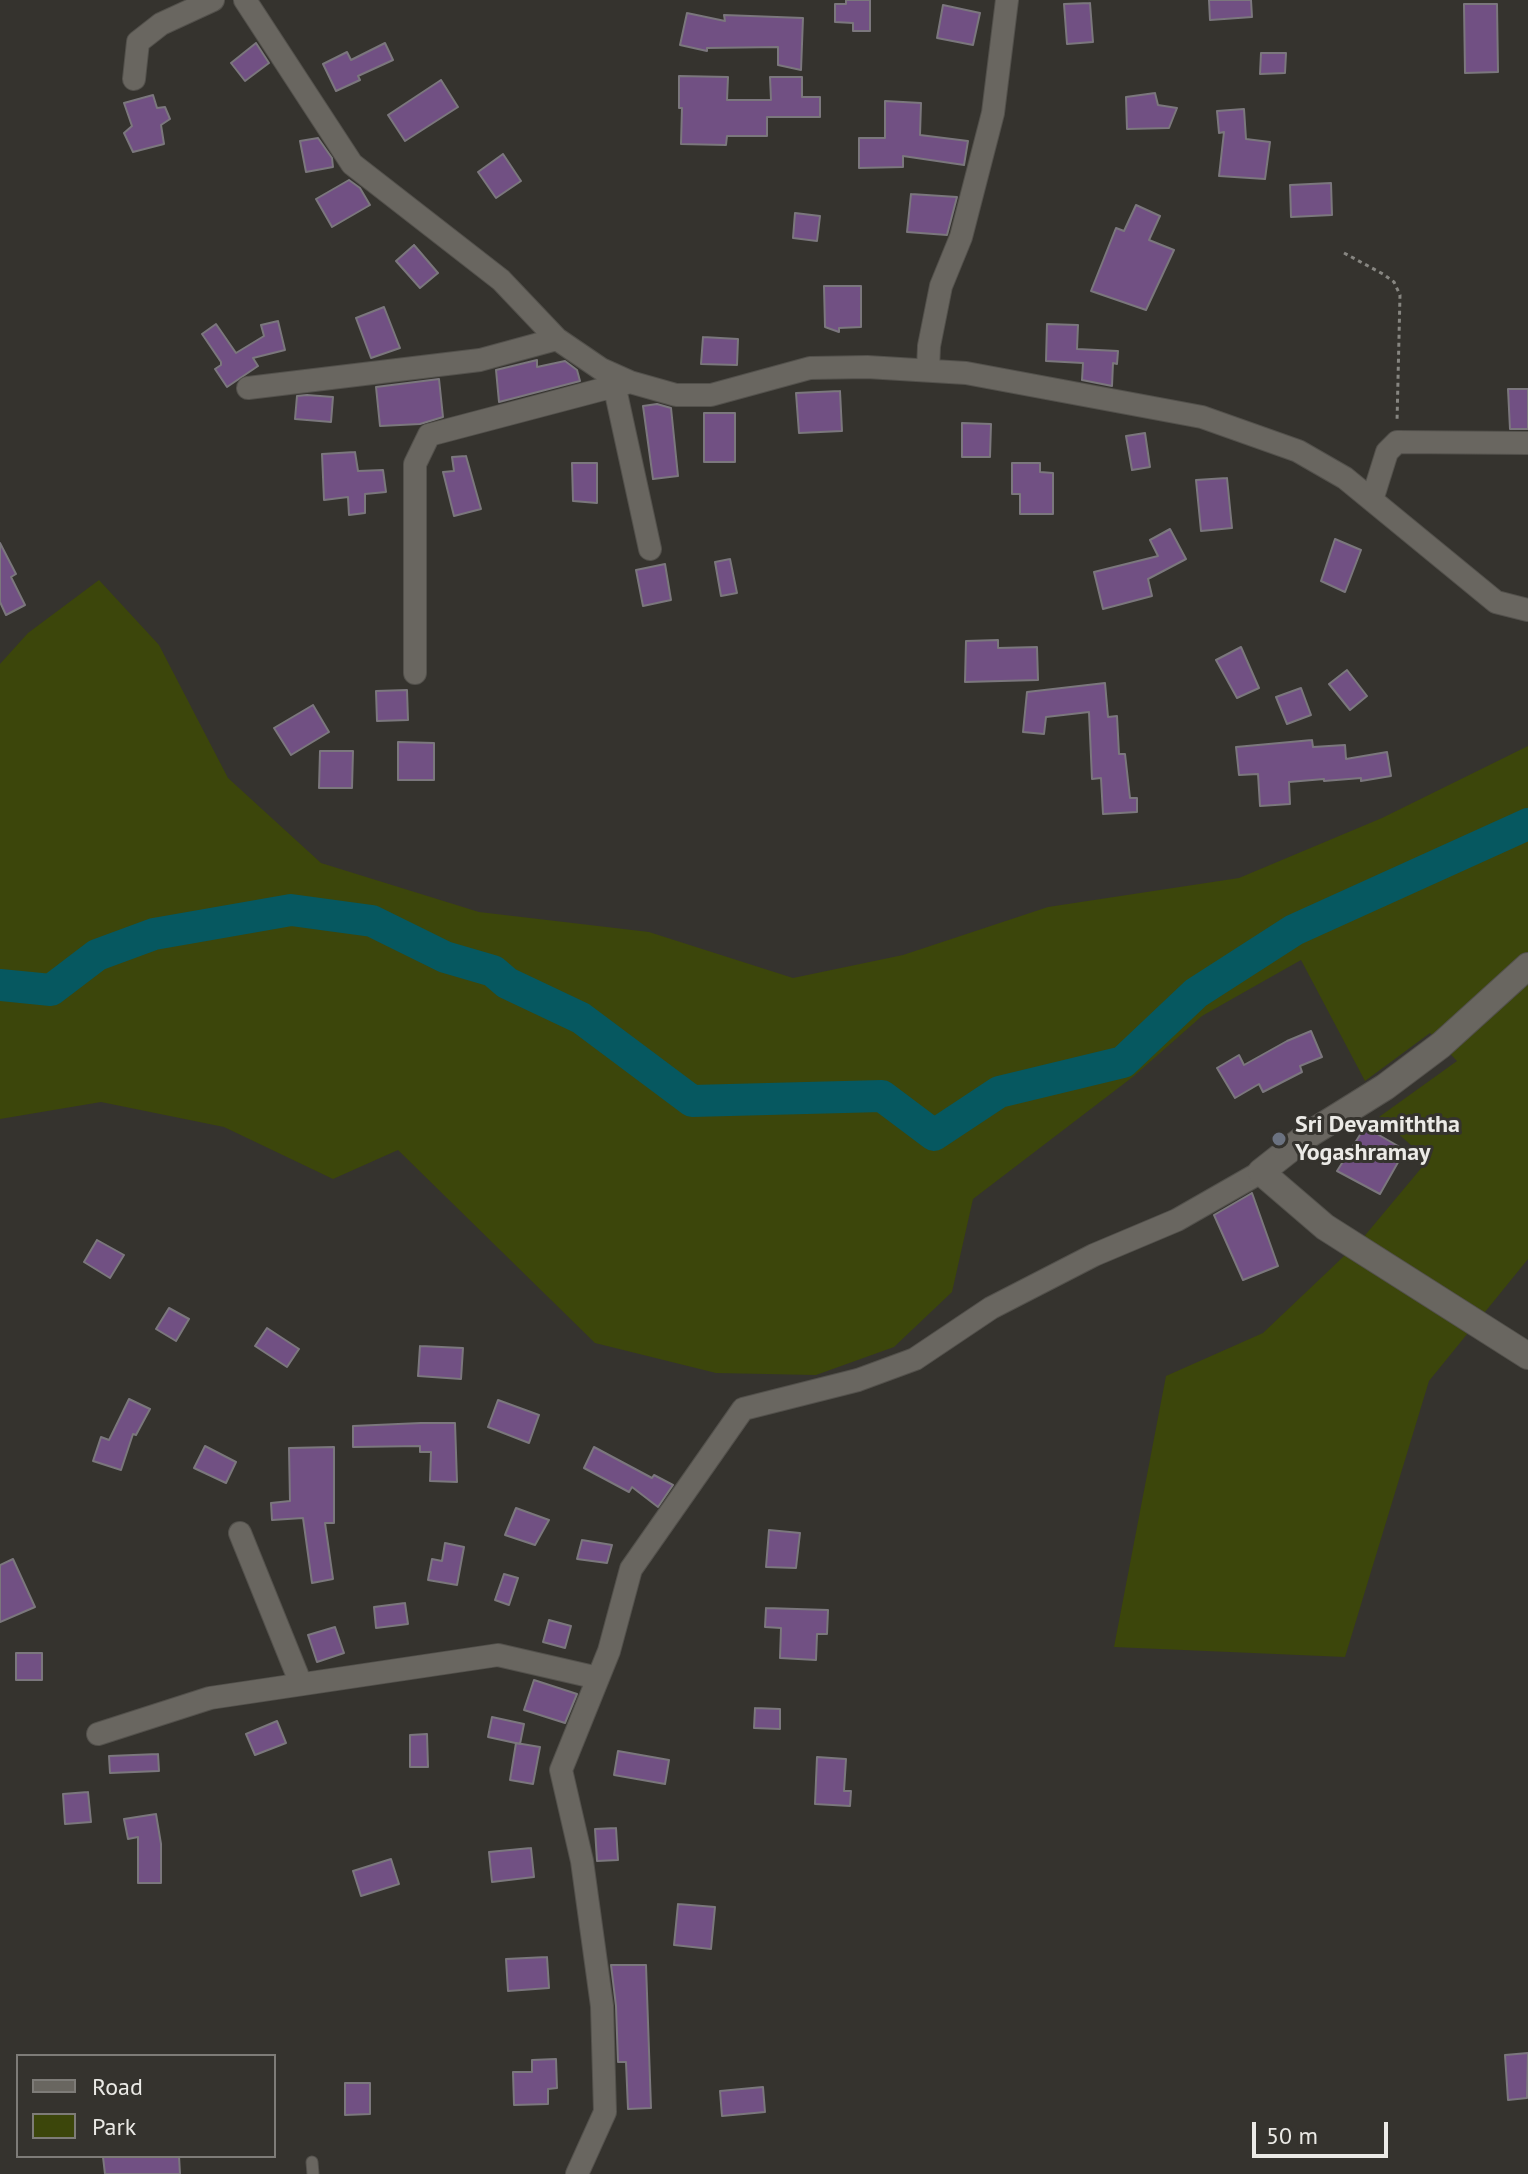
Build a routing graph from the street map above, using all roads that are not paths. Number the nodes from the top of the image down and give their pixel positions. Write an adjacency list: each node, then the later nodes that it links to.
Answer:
1 (213, 0): 4 (street)
2 (245, 0): 5 (street)
3 (1007, 0): 6 (street)
4 (134, 79)
5 (557, 339): 7 (street); 8 (street)
6 (928, 370): 7 (street); 10 (street)
7 (622, 383): 11 (street); 13 (street)
8 (248, 388)
9 (1528, 443): 10 (street)
10 (1372, 500): 12 (street)
11 (650, 549)
12 (1528, 610)
13 (415, 673)
14 (1528, 966): 15 (street)
15 (1261, 1172): 16 (street); 18 (street)
16 (1528, 1356)
17 (240, 1533): 19 (street)
18 (598, 1678): 19 (street); 21 (street)
19 (301, 1684): 20 (street)
20 (98, 1734)
21 (577, 2174)

